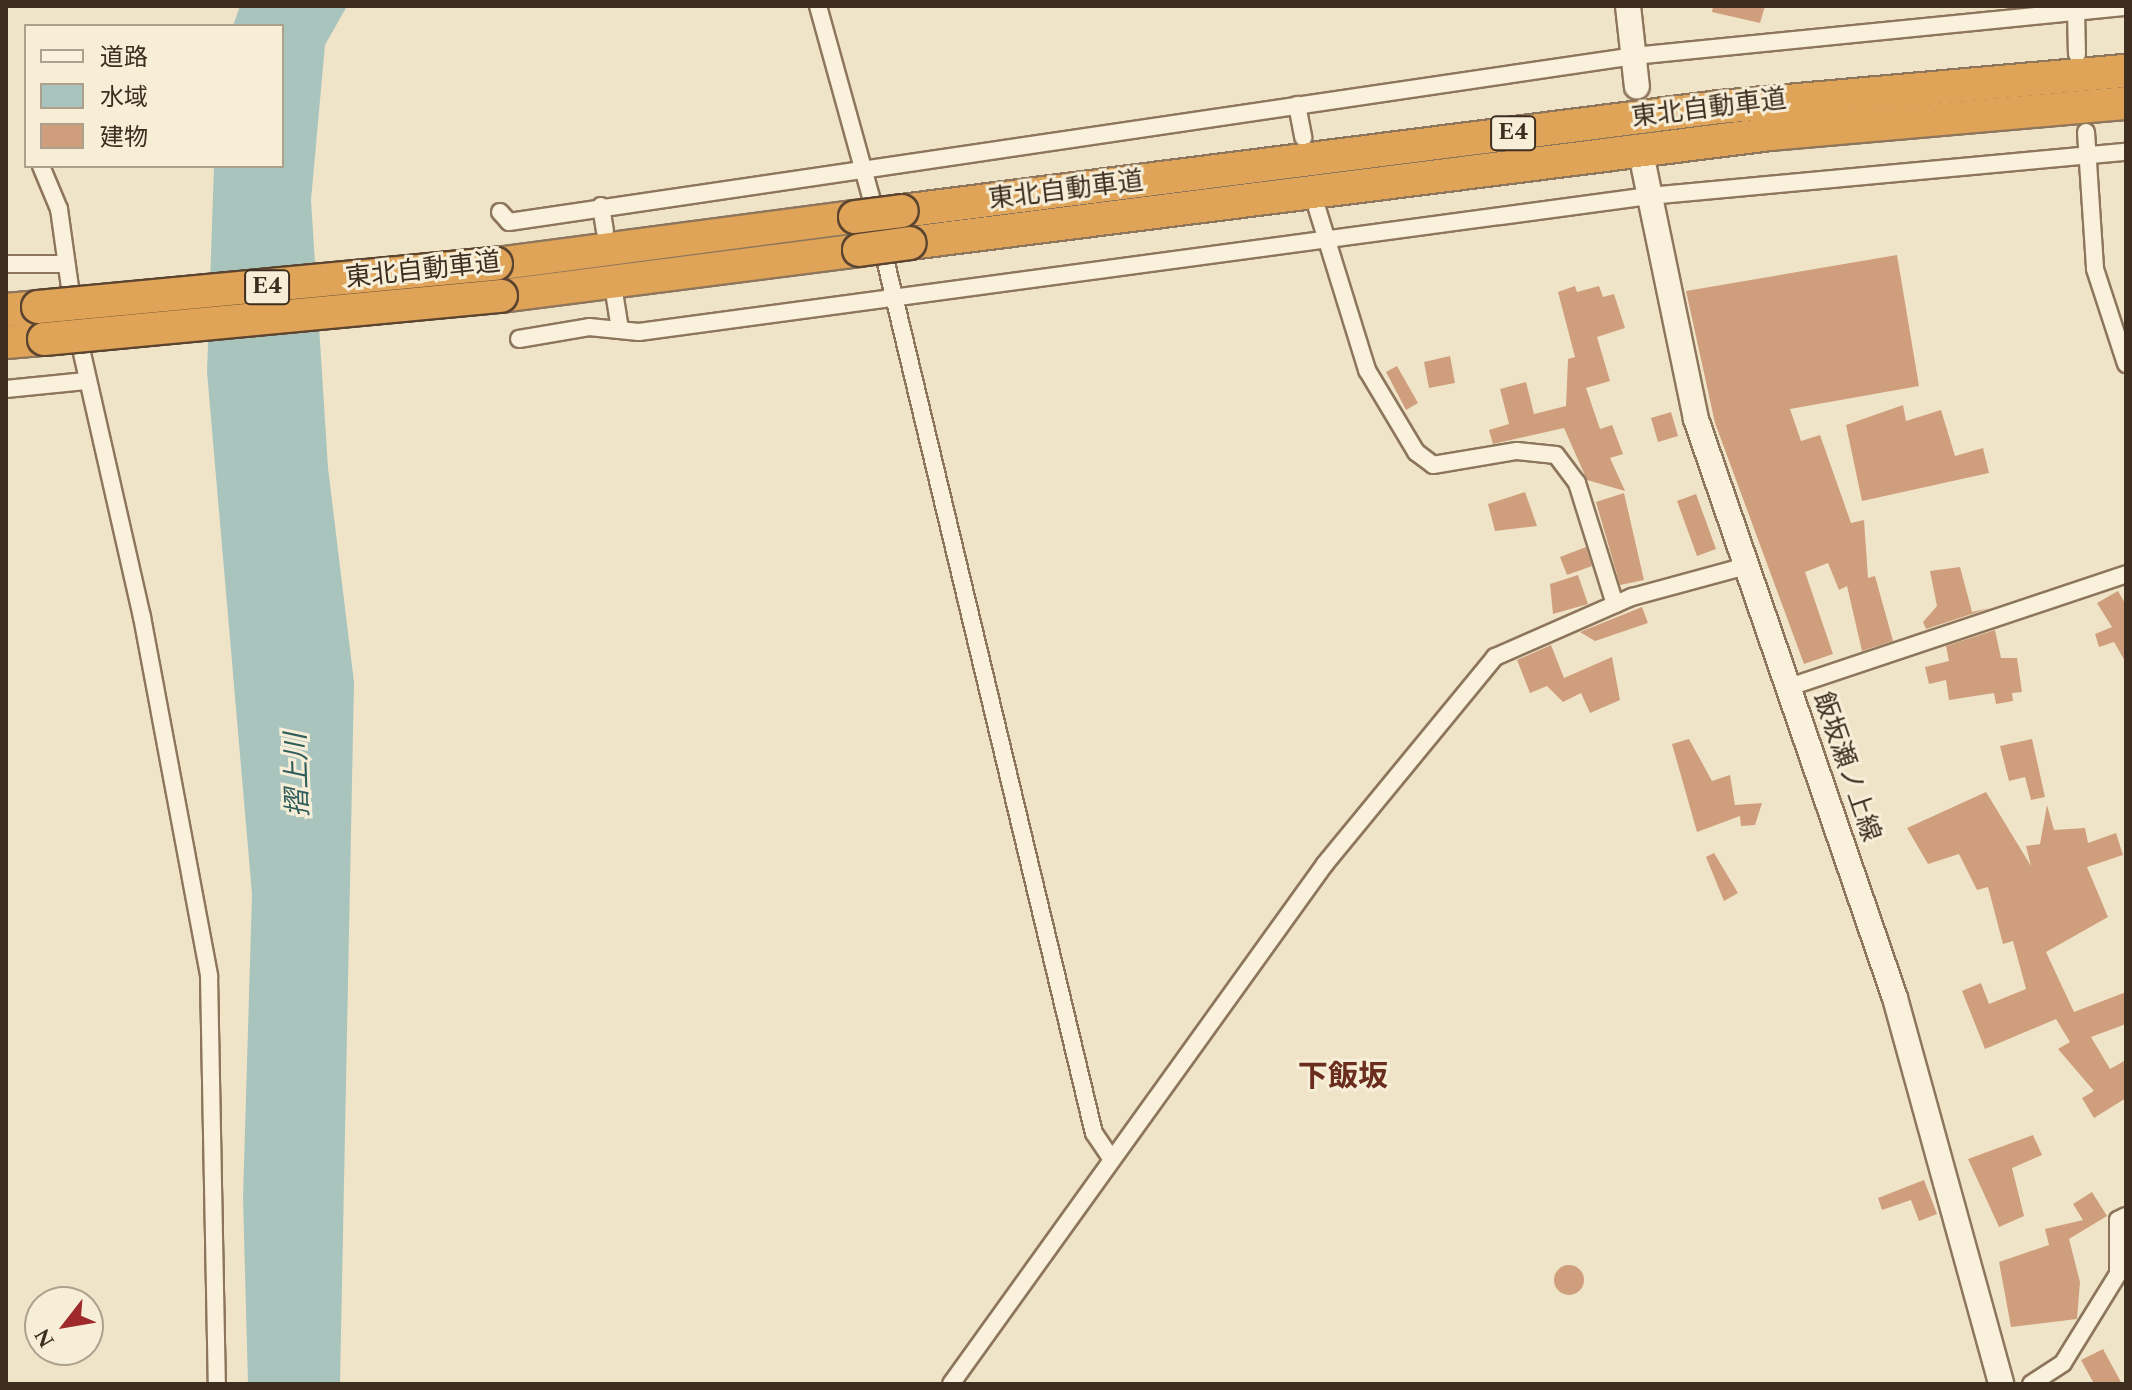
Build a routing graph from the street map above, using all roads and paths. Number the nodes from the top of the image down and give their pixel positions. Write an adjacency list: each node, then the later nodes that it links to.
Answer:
1 (818, 6): 16 (street)
2 (1628, 6): 6 (main road)
3 (2126, 7): 4 (street)
4 (2076, 11): 5 (street); 6 (street)
5 (2077, 54)
6 (1634, 56): 8 (main road); 10 (street)
7 (2126, 71): 26 (highway, 東北自動車道 / E4, bridge)
8 (1637, 87)
9 (2126, 103): 26 (highway, 東北自動車道 / E4, bridge)
10 (1297, 105): 12 (street); 16 (street)
11 (2086, 132): 14 (street)
12 (1303, 137)
13 (2126, 152): 14 (street)
14 (2087, 154): 18 (street); 33 (street)
15 (42, 168): 25 (street)
16 (867, 168): 20 (street); 27 (street)
17 (1644, 168): 18 (main road, 飯坂瀬ノ上線)
18 (1649, 196): 23 (street); 36 (main road, 飯坂瀬ノ上線)
19 (1316, 205): 23 (street)
20 (601, 206): 21 (street); 22 (street)
21 (500, 212)
22 (605, 231)
23 (1326, 239): 27 (street); 38 (street)
24 (6, 264): 25 (street)
25 (65, 264): 34 (street)
26 (498, 280): 29 (highway, 東北自動車道 / E4, bridge); 32 (highway, 東北自動車道 / E4, bridge)
27 (890, 293): 30 (street); 40 (street)
28 (615, 298): 30 (street)
29 (22, 308)
30 (620, 330): 31 (street)
31 (519, 339)
32 (6, 342)
33 (2126, 364)
34 (86, 381): 35 (street); 42 (street)
35 (6, 389)
36 (1746, 566): 38 (street); 39 (main road, 飯坂瀬ノ上線)
37 (2126, 574): 39 (street)
38 (1615, 604): 40 (street)
39 (1789, 687): 44 (main road, 飯坂瀬ノ上線)
40 (1112, 1160): 43 (street)
41 (2126, 1216): 45 (street)
42 (217, 1384)
43 (951, 1384)
44 (2001, 1384)
45 (2031, 1384)

